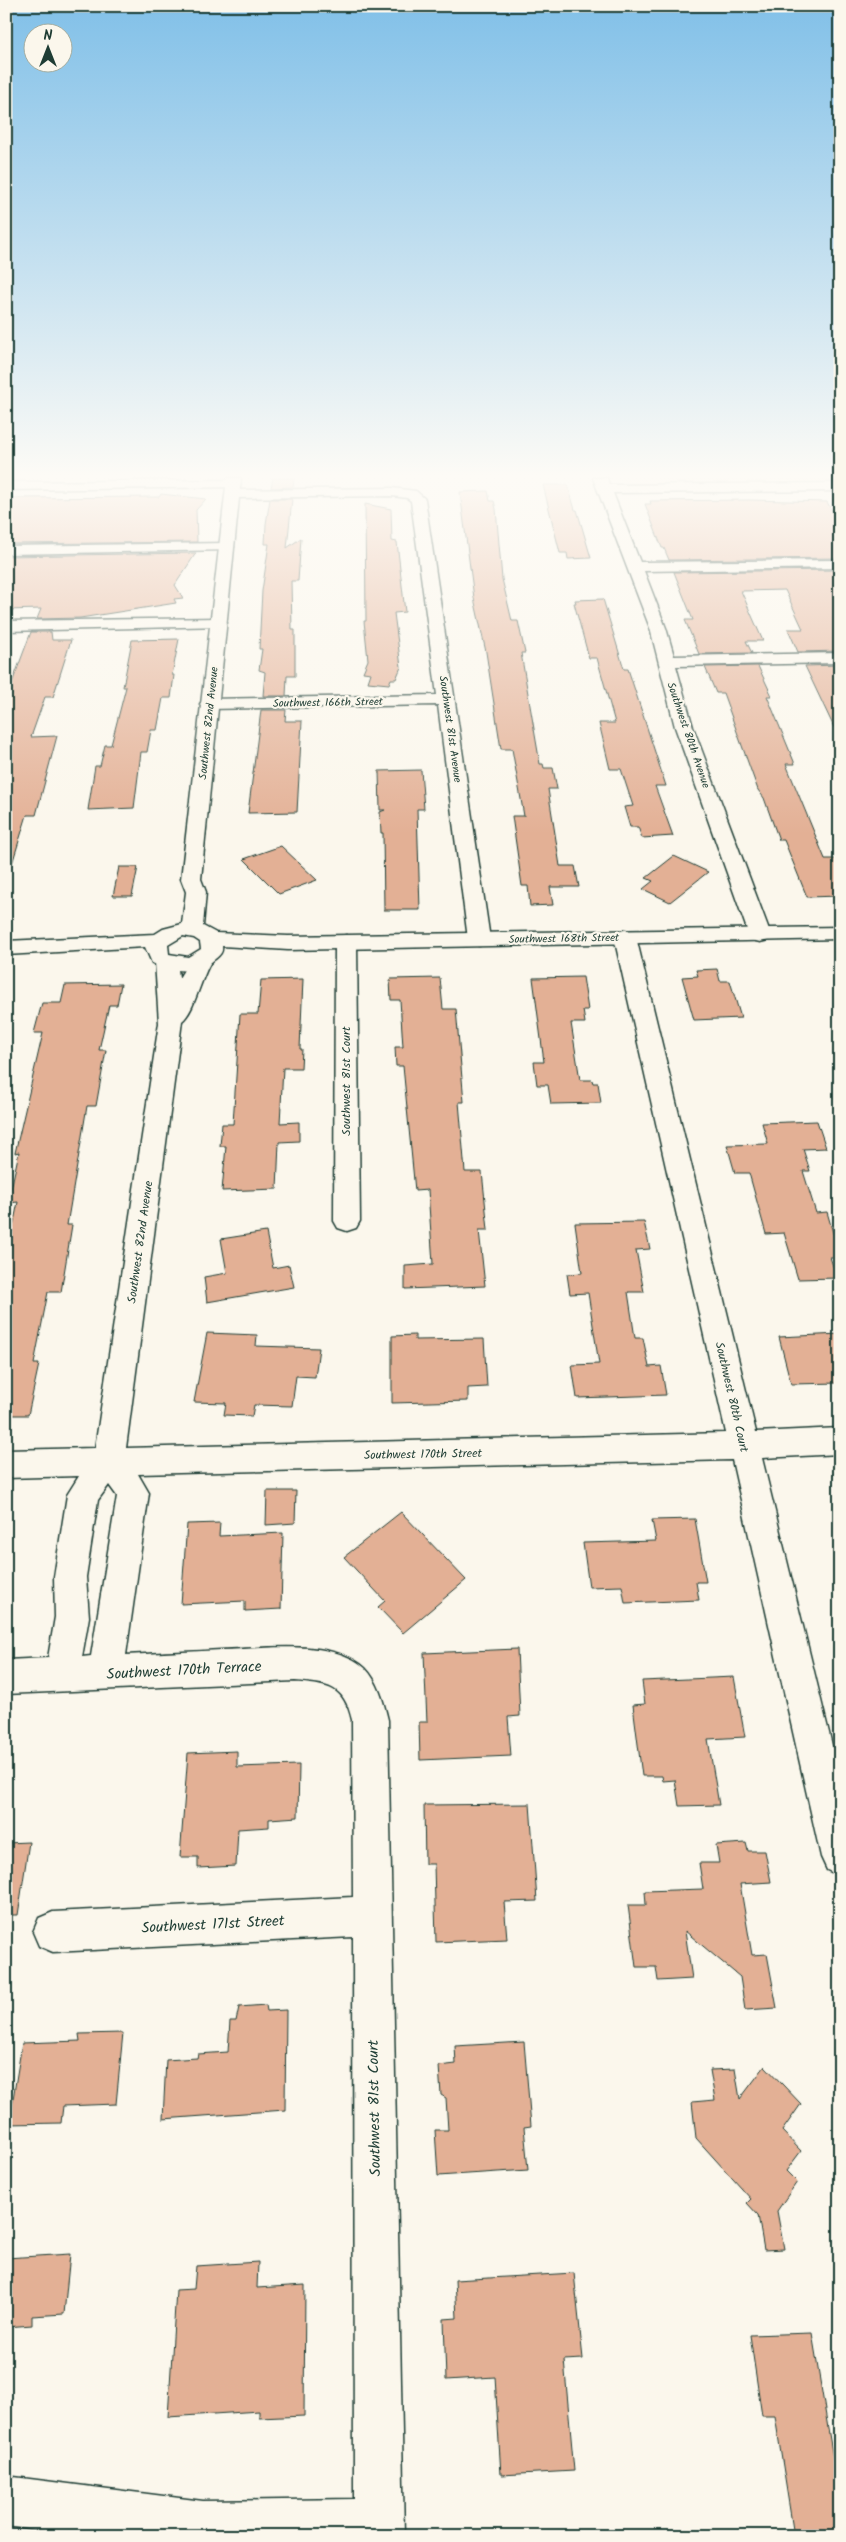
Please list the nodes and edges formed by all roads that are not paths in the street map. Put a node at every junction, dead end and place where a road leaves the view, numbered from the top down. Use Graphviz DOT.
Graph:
graph roads {
  1 [pos="222,597"];
  2 [pos="432,597"];
  3 [pos="645,597"];
  4 [pos="219,623"];
  5 [pos="6,626"];
  6 [pos="840,658"];
  7 [pos="666,661"];
  8 [pos="447,700"];
  9 [pos="209,704"];
  10 [pos="840,933"];
  11 [pos="760,934"];
  12 [pos="625,937"];
  13 [pos="479,939"];
  14 [pos="346,942"];
  15 [pos="184,946"];
  16 [pos="6,948"];
  17 [pos="172,1022"];
  18 [pos="347,1221"];
  19 [pos="840,1441"];
  20 [pos="743,1446"];
  21 [pos="109,1461"];
  22 [pos="6,1464"];
  23 [pos="106,1674"];
  24 [pos="62,1675"];
  25 [pos="6,1677"];
  26 [pos="357,1683"];
  27 [pos="840,1856"];
  28 [pos="373,1916"];
  29 [pos="52,1932"];
  30 [pos="6,2501"];
  31 [pos="379,2530"];
  1 -- 4 [label="street, Southwest 82nd Avenue"];
  2 -- 8 [label="street, Southwest 81st Avenue"];
  3 -- 7 [label="street, Southwest 80th Avenue"];
  4 -- 5 [label="street"];
  4 -- 9 [label="street, Southwest 82nd Avenue"];
  6 -- 7 [label="street"];
  7 -- 11 [label="street, Southwest 80th Avenue"];
  8 -- 9 [label="street, Southwest 166th Street"];
  8 -- 13 [label="street, Southwest 81st Avenue"];
  9 -- 15 [label="street, Southwest 82nd Avenue"];
  10 -- 11 [label="street, Southwest 168th Street"];
  11 -- 12 [label="street, Southwest 168th Street"];
  12 -- 13 [label="street, Southwest 168th Street"];
  12 -- 20 [label="street, Southwest 80th Court"];
  13 -- 14 [label="street, Southwest 168th Street"];
  14 -- 15 [label="street, Southwest 168th Street"];
  14 -- 18 [label="street, Southwest 81st Court"];
  15 -- 16 [label="street, Southwest 168th Street"];
  15 -- 17 [label="street, Southwest 82nd Avenue"];
  15 -- 17 [label="street, Southwest 82nd Avenue"];
  17 -- 21 [label="street, Southwest 82nd Avenue"];
  19 -- 20 [label="street, Southwest 170th Street"];
  20 -- 21 [label="street, Southwest 170th Street"];
  20 -- 27 [label="street, Southwest 80th Court"];
  21 -- 22 [label="street, Southwest 170th Street"];
  21 -- 23 [label="street"];
  21 -- 24 [label="street, Southwest 82nd Avenue"];
  23 -- 24 [label="street, Southwest 170th Terrace"];
  23 -- 26 [label="street, Southwest 170th Terrace"];
  24 -- 25 [label="street, Southwest 170th Terrace"];
  26 -- 28 [label="street, Southwest 81st Court"];
  28 -- 29 [label="street, Southwest 171st Street"];
  28 -- 31 [label="street, Southwest 81st Court"];
  30 -- 31 [label="street"];
}
